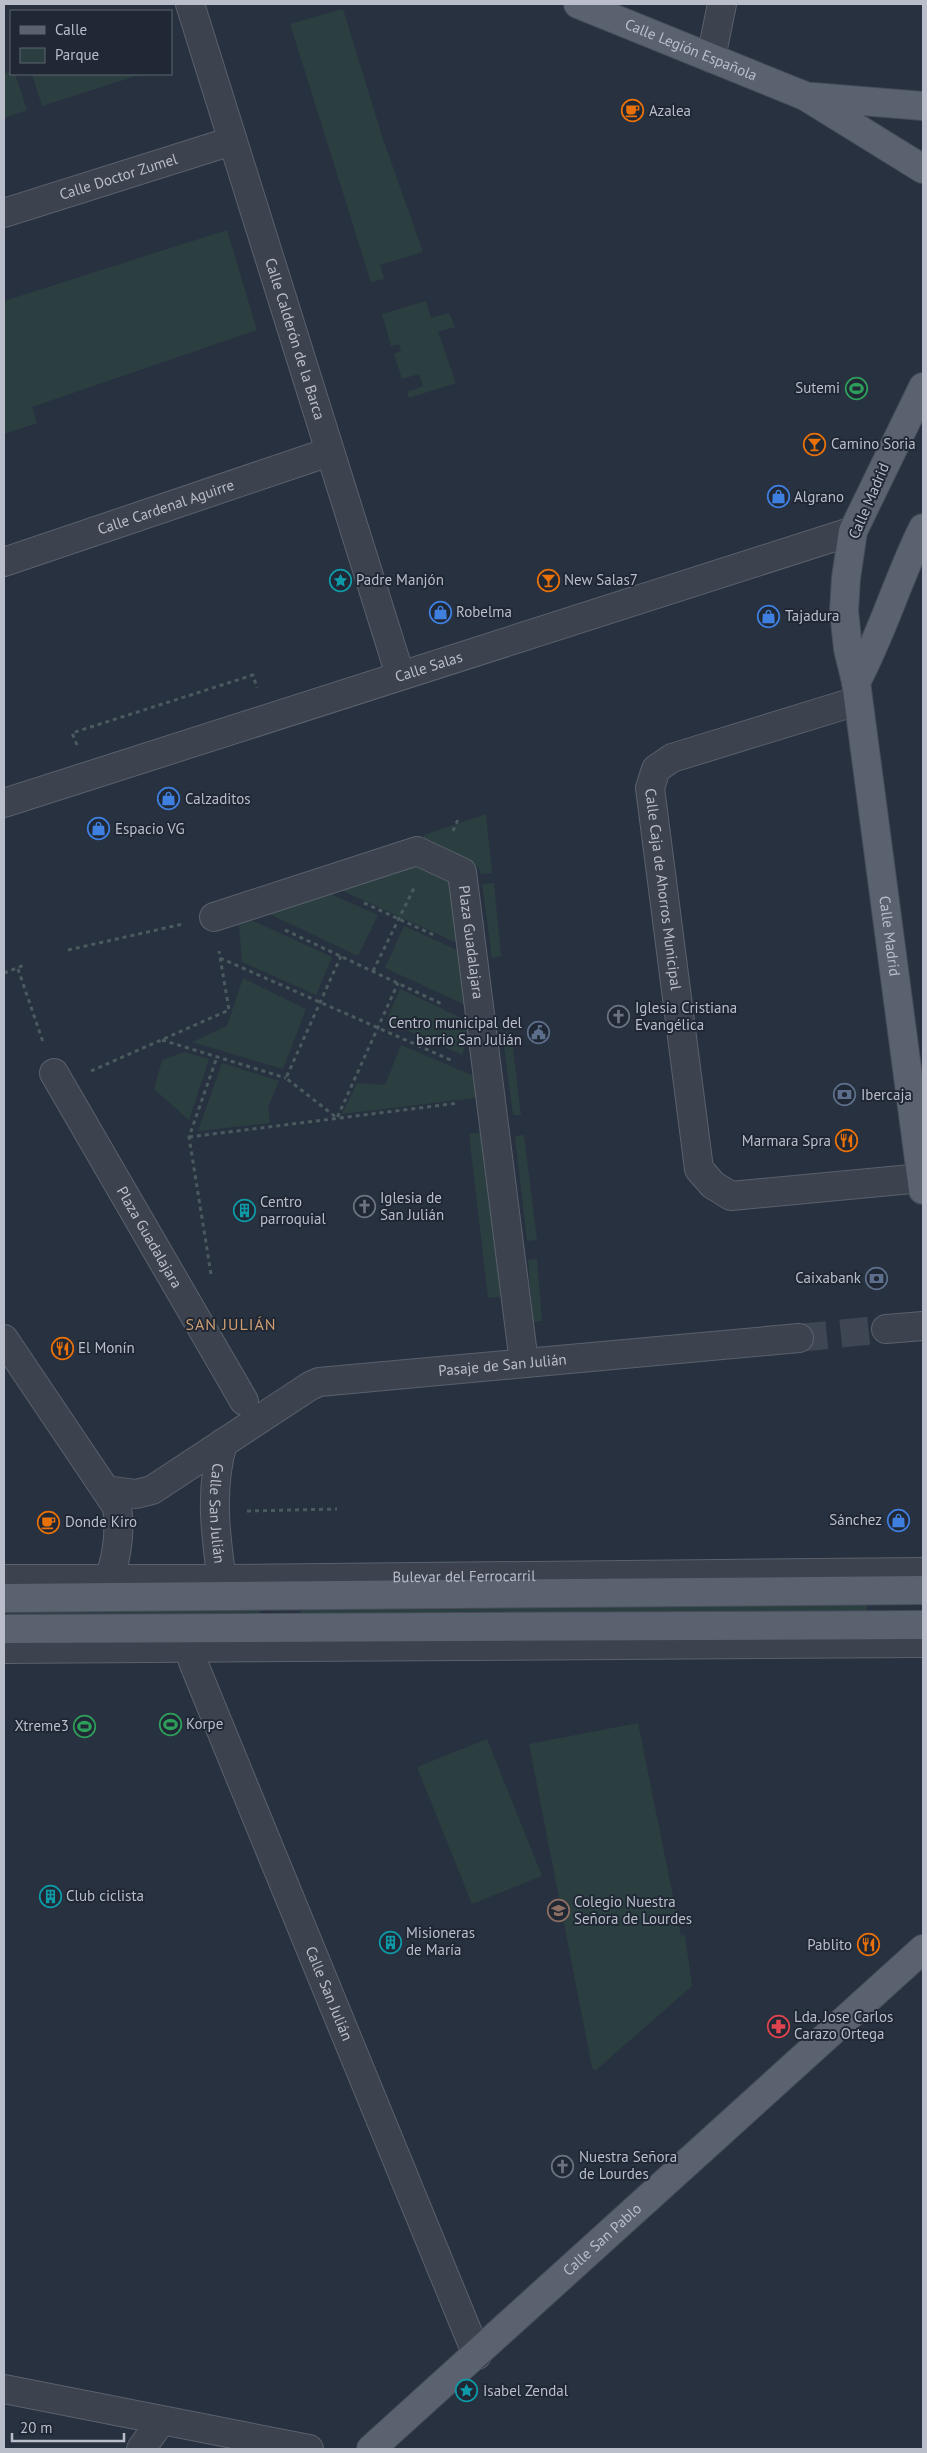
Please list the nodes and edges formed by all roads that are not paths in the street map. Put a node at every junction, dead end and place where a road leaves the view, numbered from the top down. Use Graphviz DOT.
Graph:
graph roads {
  1 [pos="190,4"];
  2 [pos="578,4"];
  3 [pos="722,4"];
  4 [pos="711,58"];
  5 [pos="805,96"];
  6 [pos="923,106"];
  7 [pos="232,141"];
  8 [pos="923,169"];
  9 [pos="4,213"];
  10 [pos="923,387"];
  11 [pos="330,452"];
  12 [pos="923,528"];
  13 [pos="853,532"];
  14 [pos="4,562"];
  15 [pos="400,675"];
  16 [pos="857,692"];
  17 [pos="4,802"];
  18 [pos="227,913"];
  19 [pos="57,1079"];
  20 [pos="922,1184"];
  21 [pos="923,1326"];
  22 [pos="886,1329"];
  23 [pos="799,1338"];
  24 [pos="4,1339"];
  25 [pos="524,1363"];
  26 [pos="244,1401"];
  27 [pos="223,1443"];
  28 [pos="106,1490"];
  29 [pos="923,1572"];
  30 [pos="4,1579"];
  31 [pos="107,1588"];
  32 [pos="223,1588"];
  33 [pos="923,1590"];
  34 [pos="4,1598"];
  35 [pos="923,1625"];
  36 [pos="4,1629"];
  37 [pos="187,1639"];
  38 [pos="923,1642"];
  39 [pos="4,1649"];
  40 [pos="923,1949"];
  41 [pos="477,2355"];
  42 [pos="4,2389"];
  43 [pos="162,2421"];
  44 [pos="141,2449"];
  45 [pos="309,2449"];
  46 [pos="371,2449"];
  1 -- 7 [label="street, Calle Calderón de la Barca"];
  2 -- 4 [label="main road, Calle Legión Española"];
  3 -- 4 [label="street"];
  4 -- 5 [label="main road, Calle Legión Española"];
  5 -- 6 [label="main road, Calle Legión Española"];
  5 -- 8 [label="main road, Calle Legión Española"];
  7 -- 9 [label="street, Calle Doctor Zumel"];
  7 -- 11 [label="street, Calle Calderón de la Barca"];
  10 -- 13 [label="main road, Calle Madrid"];
  11 -- 14 [label="street, Calle Cardenal Aguirre"];
  11 -- 15 [label="street, Calle Calderón de la Barca"];
  12 -- 16 [label="main road"];
  13 -- 15 [label="street, Calle Salas"];
  13 -- 16 [label="main road, Calle Madrid"];
  15 -- 17 [label="street, Calle Salas"];
  16 -- 20 [label="main road, Calle Madrid"];
  16 -- 20 [label="street, Calle Caja de Ahorros Municipal"];
  18 -- 25 [label="street, Plaza Guadalajara"];
  19 -- 26 [label="street, Plaza Guadalajara"];
  21 -- 22 [label="street"];
  23 -- 25 [label="street, Pasaje de San Julián"];
  24 -- 28 [label="street"];
  25 -- 27 [label="street, Pasaje de San Julián"];
  27 -- 28 [label="street, Calle San Julián"];
  27 -- 32 [label="street, Calle San Julián"];
  28 -- 31 [label="street"];
  29 -- 32 [label="street, Bulevar del Ferrocarril"];
  30 -- 31 [label="street, Bulevar del Ferrocarril"];
  31 -- 32 [label="main road, Bulevar del Ferrocarril"];
  31 -- 34 [label="main road, Bulevar del Ferrocarril"];
  32 -- 33 [label="main road, Bulevar del Ferrocarril"];
  35 -- 37 [label="main road"];
  36 -- 37 [label="main road"];
  37 -- 38 [label="street"];
  37 -- 39 [label="street"];
  37 -- 41 [label="street, Calle San Julián"];
  40 -- 41 [label="main road, Calle San Pablo"];
  41 -- 46 [label="main road, Calle San Pablo"];
  42 -- 43 [label="street"];
  43 -- 44 [label="street"];
  43 -- 45 [label="street"];
}
